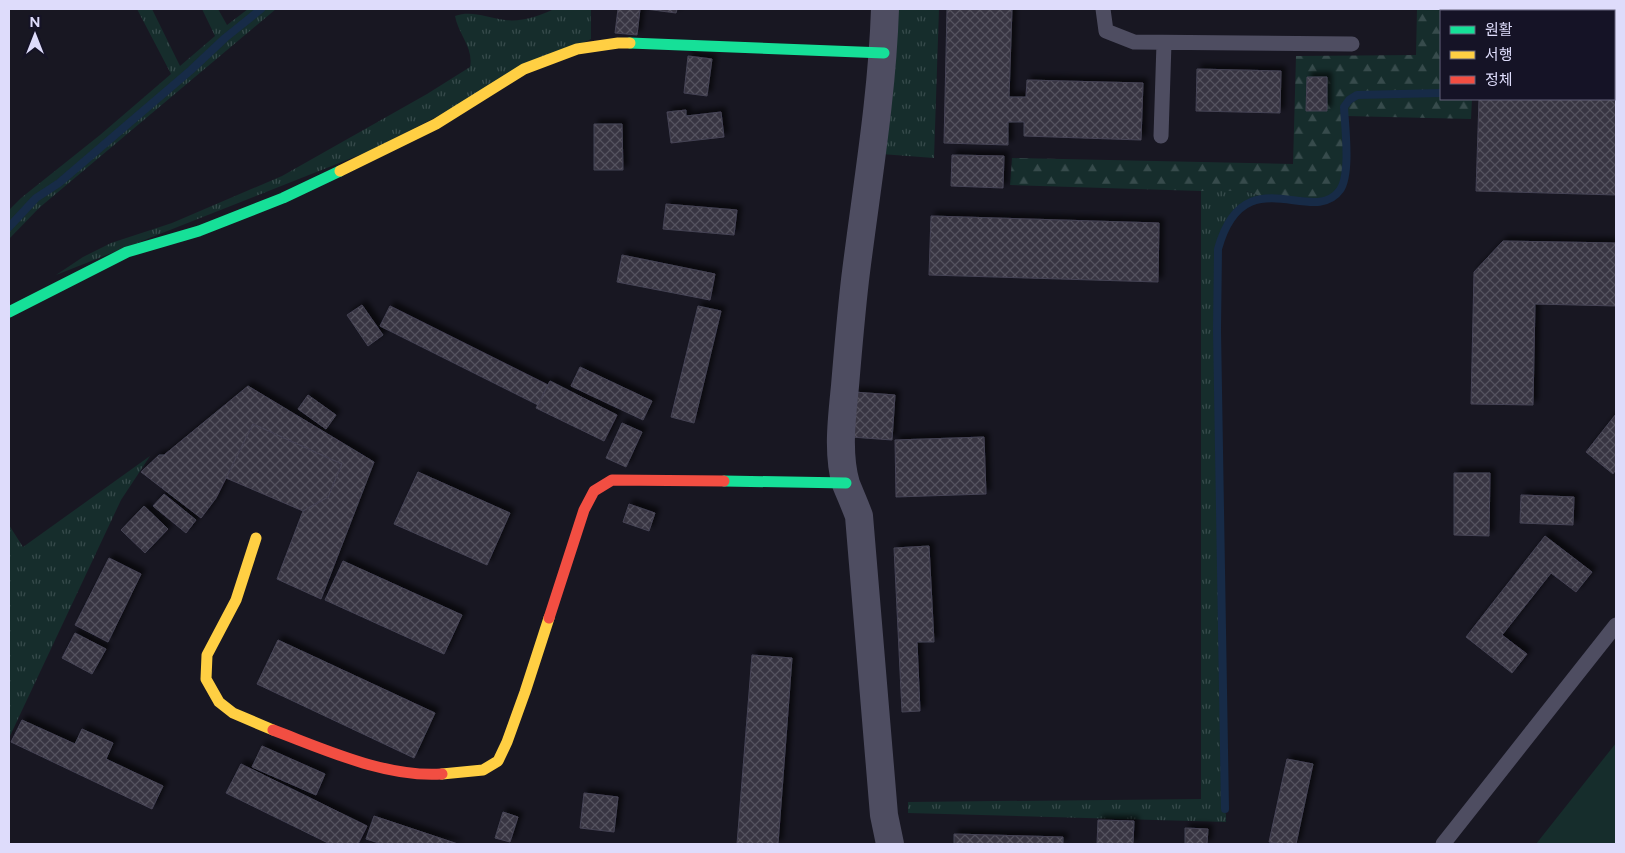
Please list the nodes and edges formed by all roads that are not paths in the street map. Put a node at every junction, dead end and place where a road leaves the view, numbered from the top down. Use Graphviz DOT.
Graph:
graph roads {
  1 [pos="885,9"];
  2 [pos="1102,9"];
  3 [pos="1164,43"];
  4 [pos="1352,44"];
  5 [pos="884,53"];
  6 [pos="1161,136"];
  7 [pos="9,312"];
  8 [pos="846,482"];
  9 [pos="256,538"];
  10 [pos="1616,625"];
  11 [pos="890,844"];
  12 [pos="1443,844"];
  1 -- 5 [label="street"];
  2 -- 3 [label="lane"];
  3 -- 4 [label="lane"];
  3 -- 6 [label="lane"];
  5 -- 7 [label="street"];
  5 -- 8 [label="street"];
  8 -- 9 [label="street"];
  8 -- 11 [label="street"];
  10 -- 12 [label="lane"];
}
